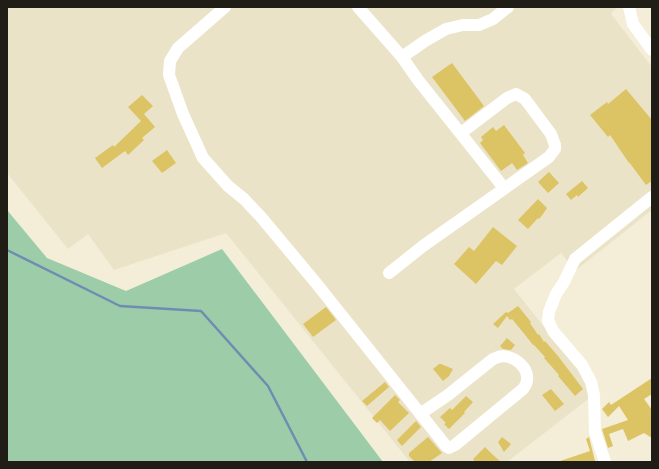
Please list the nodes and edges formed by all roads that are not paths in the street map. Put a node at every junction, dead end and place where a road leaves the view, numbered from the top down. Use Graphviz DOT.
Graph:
graph roads {
  1 [pos="225,7"];
  2 [pos="358,7"];
  3 [pos="508,7"];
  4 [pos="629,7"];
  5 [pos="652,50"];
  6 [pos="402,57"];
  7 [pos="461,133"];
  8 [pos="504,188"];
  9 [pos="652,197"];
  10 [pos="390,274"];
  11 [pos="420,414"];
  12 [pos="605,462"];
  1 -- 11 [label="street"];
  2 -- 6 [label="street"];
  3 -- 6 [label="street"];
  4 -- 5 [label="street"];
  6 -- 7 [label="street"];
  7 -- 8 [label="street"];
  7 -- 8 [label="street"];
  8 -- 10 [label="street"];
  9 -- 12 [label="street"];
  11 -- 11 [label="street"];
}
